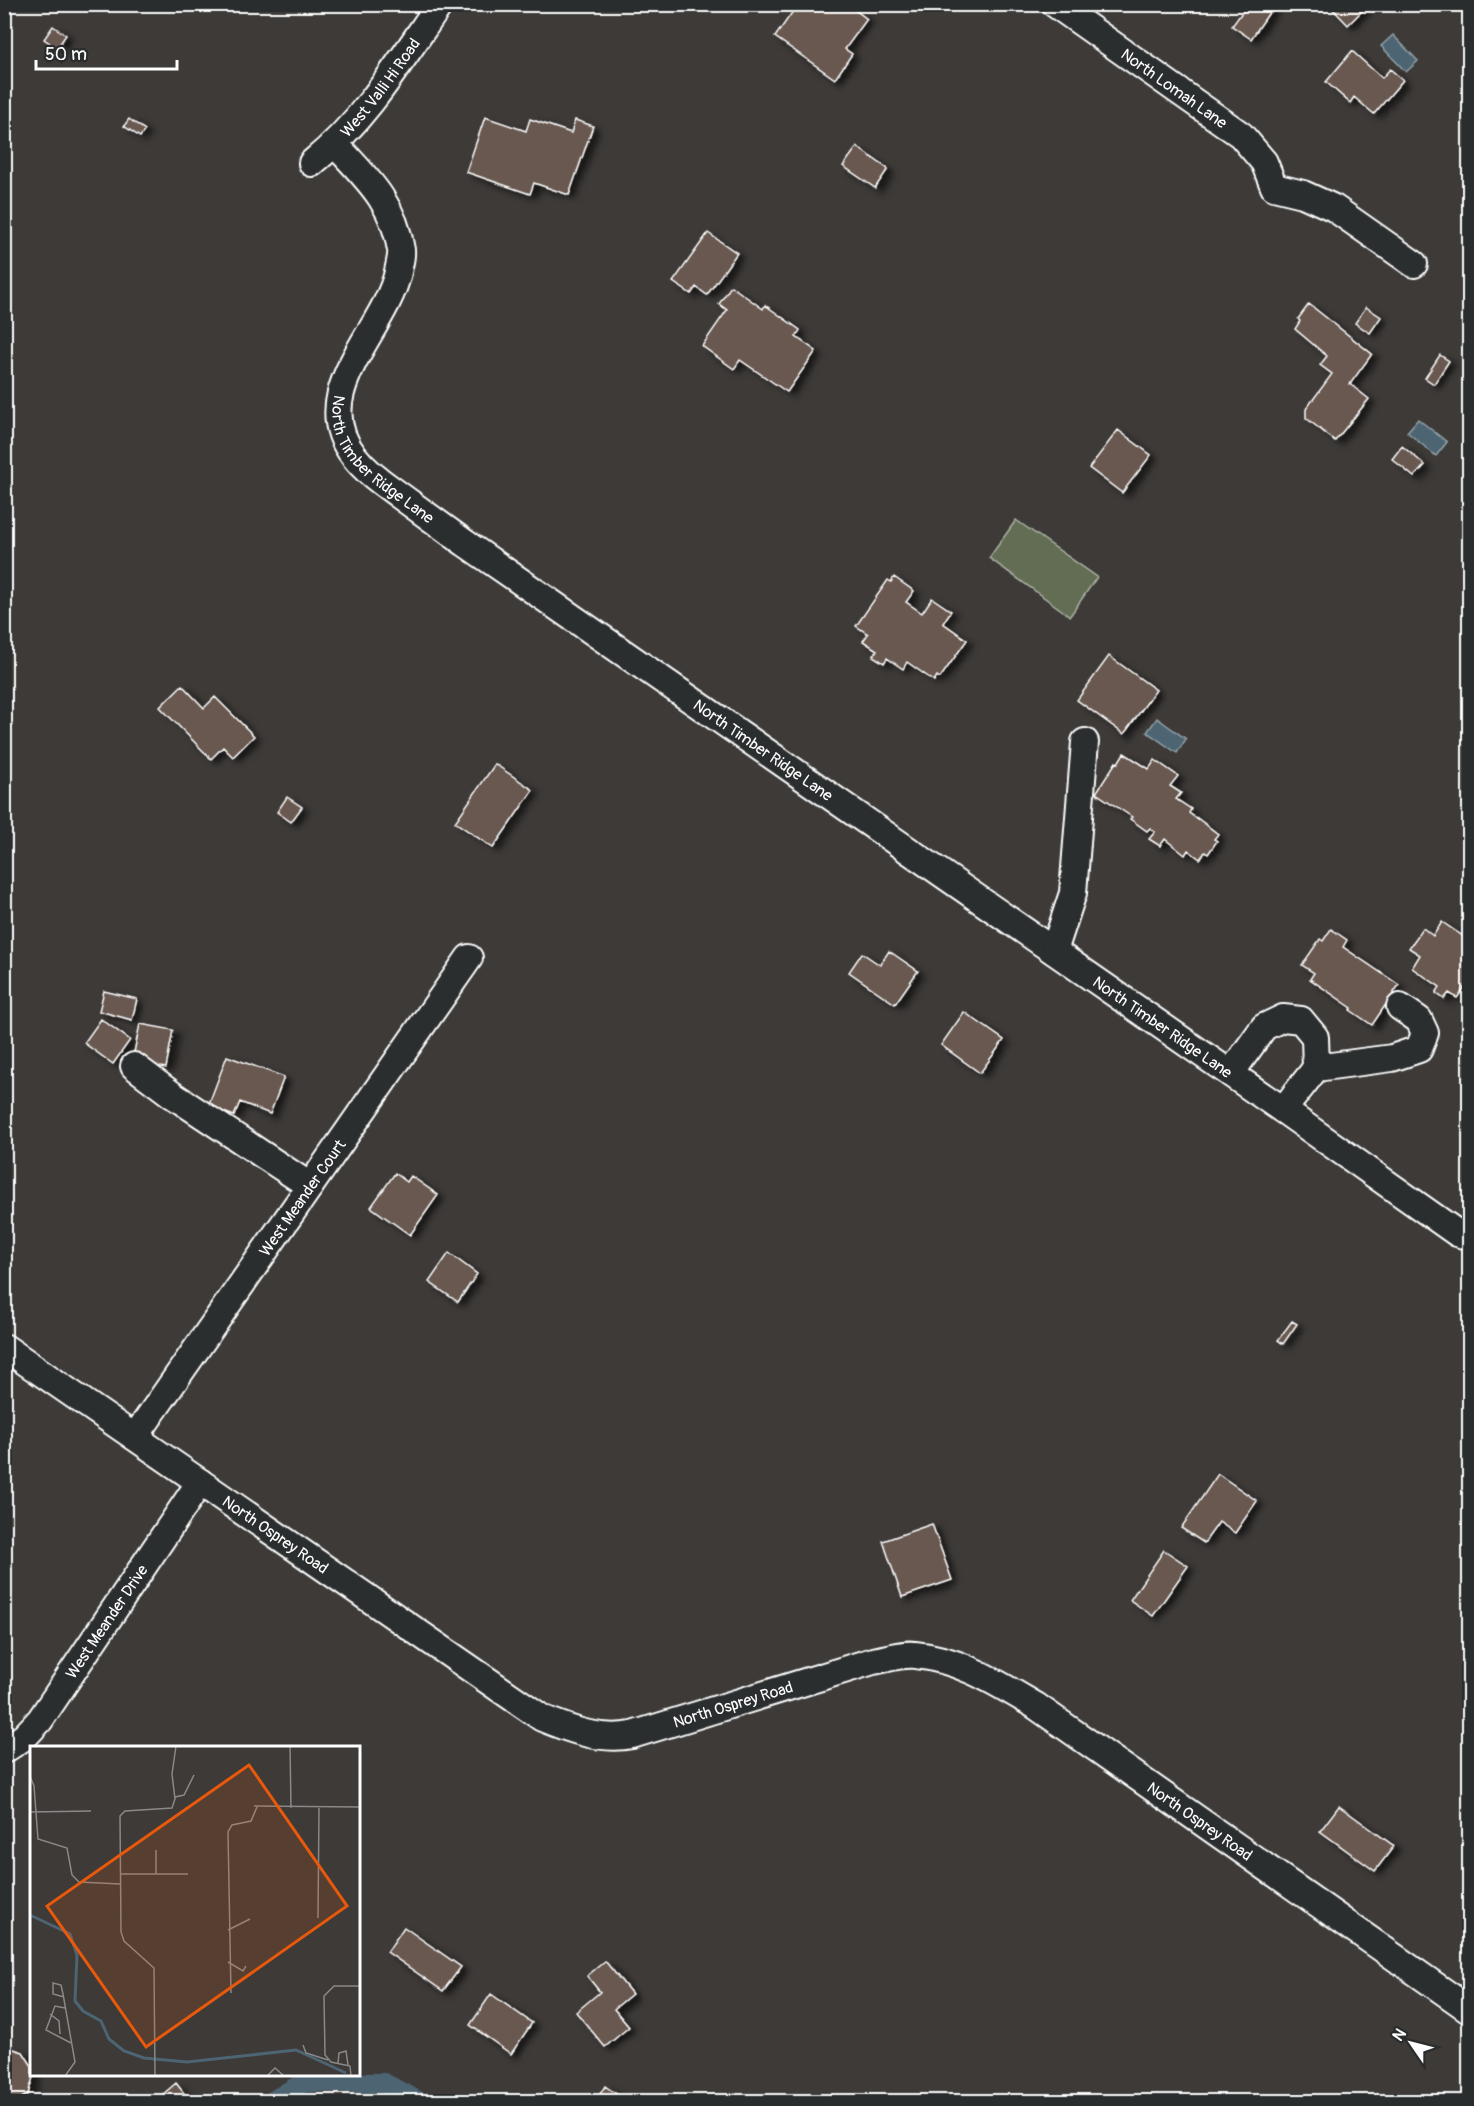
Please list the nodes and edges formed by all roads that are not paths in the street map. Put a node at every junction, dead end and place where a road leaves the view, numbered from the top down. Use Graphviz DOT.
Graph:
graph roads {
  1 [pos="440,4"];
  2 [pos="1055,4"];
  3 [pos="335,144"];
  4 [pos="312,163"];
  5 [pos="1414,264"];
  6 [pos="1085,742"];
  7 [pos="1054,951"];
  8 [pos="469,958"];
  9 [pos="1400,1007"];
  10 [pos="134,1066"];
  11 [pos="1316,1068"];
  12 [pos="1231,1073"];
  13 [pos="1283,1110"];
  14 [pos="310,1186"];
  15 [pos="1470,1237"];
  16 [pos="4,1347"];
  17 [pos="135,1437"];
  18 [pos="200,1482"];
  19 [pos="4,1750"];
  20 [pos="1470,2010"];
  1 -- 3 [label="street, West Valli Hi Road"];
  2 -- 5 [label="street, North Lomah Lane"];
  3 -- 4 [label="street, West Valli Hi Road"];
  3 -- 7 [label="street, North Timber Ridge Lane"];
  6 -- 7 [label="street"];
  7 -- 12 [label="street, North Timber Ridge Lane"];
  8 -- 14 [label="street, West Meander Court"];
  9 -- 11 [label="street"];
  10 -- 14 [label="street"];
  11 -- 12 [label="street"];
  11 -- 13 [label="street"];
  12 -- 13 [label="street, North Timber Ridge Lane"];
  13 -- 15 [label="street, North Timber Ridge Lane"];
  14 -- 17 [label="street, West Meander Court"];
  16 -- 17 [label="street, North Osprey Road"];
  17 -- 18 [label="street, North Osprey Road"];
  18 -- 19 [label="street, West Meander Drive"];
  18 -- 20 [label="street, North Osprey Road"];
}
